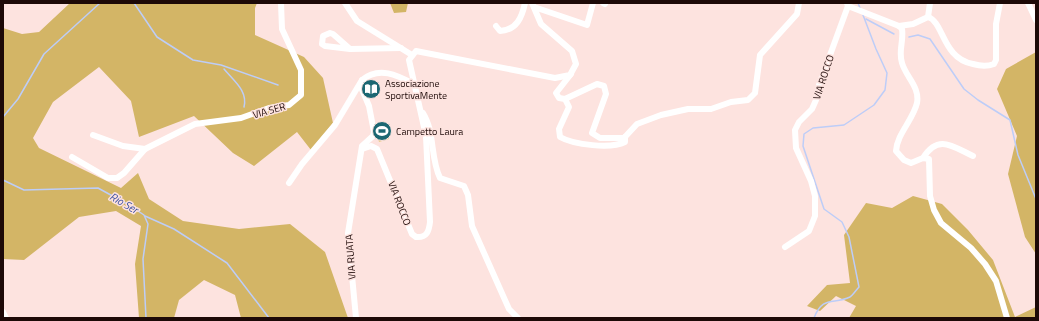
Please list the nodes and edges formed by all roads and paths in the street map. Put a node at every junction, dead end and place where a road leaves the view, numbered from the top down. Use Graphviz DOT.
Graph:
graph roads {
  1 [pos="281,3"];
  2 [pos="344,3"];
  3 [pos="525,3"];
  4 [pos="593,3"];
  5 [pos="799,3"];
  6 [pos="930,3"];
  7 [pos="1000,3"];
  8 [pos="1028,3"];
  9 [pos="533,5"];
  10 [pos="848,5"];
  11 [pos="928,16"];
  12 [pos="1036,20"];
  13 [pos="496,26"];
  14 [pos="899,26"];
  15 [pos="401,48"];
  16 [pos="350,49"];
  17 [pos="412,55"];
  18 [pos="574,70"];
  19 [pos="362,80"];
  20 [pos="414,84"];
  21 [pos="565,99"];
  22 [pos="421,110"];
  23 [pos="93,135"];
  24 [pos="625,137"];
  25 [pos="145,149"];
  26 [pos="362,149"];
  27 [pos="972,156"];
  28 [pos="72,157"];
  29 [pos="923,158"];
  30 [pos="289,184"];
  31 [pos="785,246"];
  32 [pos="3,312"];
  33 [pos="6,318"];
  34 [pos="356,318"];
  35 [pos="518,318"];
  36 [pos="1007,318"];
  1 -- 25 [label="street, VIA SER"];
  2 -- 15 [label="street"];
  3 -- 13 [label="street"];
  4 -- 9 [label="street"];
  5 -- 24 [label="street"];
  6 -- 11 [label="street"];
  7 -- 11 [label="street"];
  8 -- 12 [label="street"];
  9 -- 18 [label="street"];
  10 -- 14 [label="street"];
  10 -- 31 [label="street, VIA ROCCO"];
  11 -- 14 [label="street"];
  14 -- 29 [label="street"];
  15 -- 16 [label="street"];
  15 -- 17 [label="street"];
  17 -- 18 [label="street"];
  17 -- 20 [label="street, VIA ROCCO"];
  18 -- 21 [label="street"];
  19 -- 20 [label="street"];
  19 -- 26 [label="street"];
  19 -- 30 [label="street"];
  20 -- 22 [label="street, VIA ROCCO"];
  21 -- 24 [label="street"];
  21 -- 24 [label="street"];
  22 -- 26 [label="street, VIA ROCCO"];
  22 -- 35 [label="street, VIA ROCCO"];
  23 -- 25 [label="street"];
  25 -- 28 [label="street, VIA SER"];
  26 -- 34 [label="street, VIA RUATA"];
  27 -- 29 [label="street"];
  29 -- 36 [label="street"];
  32 -- 33 [label="street"];
}
